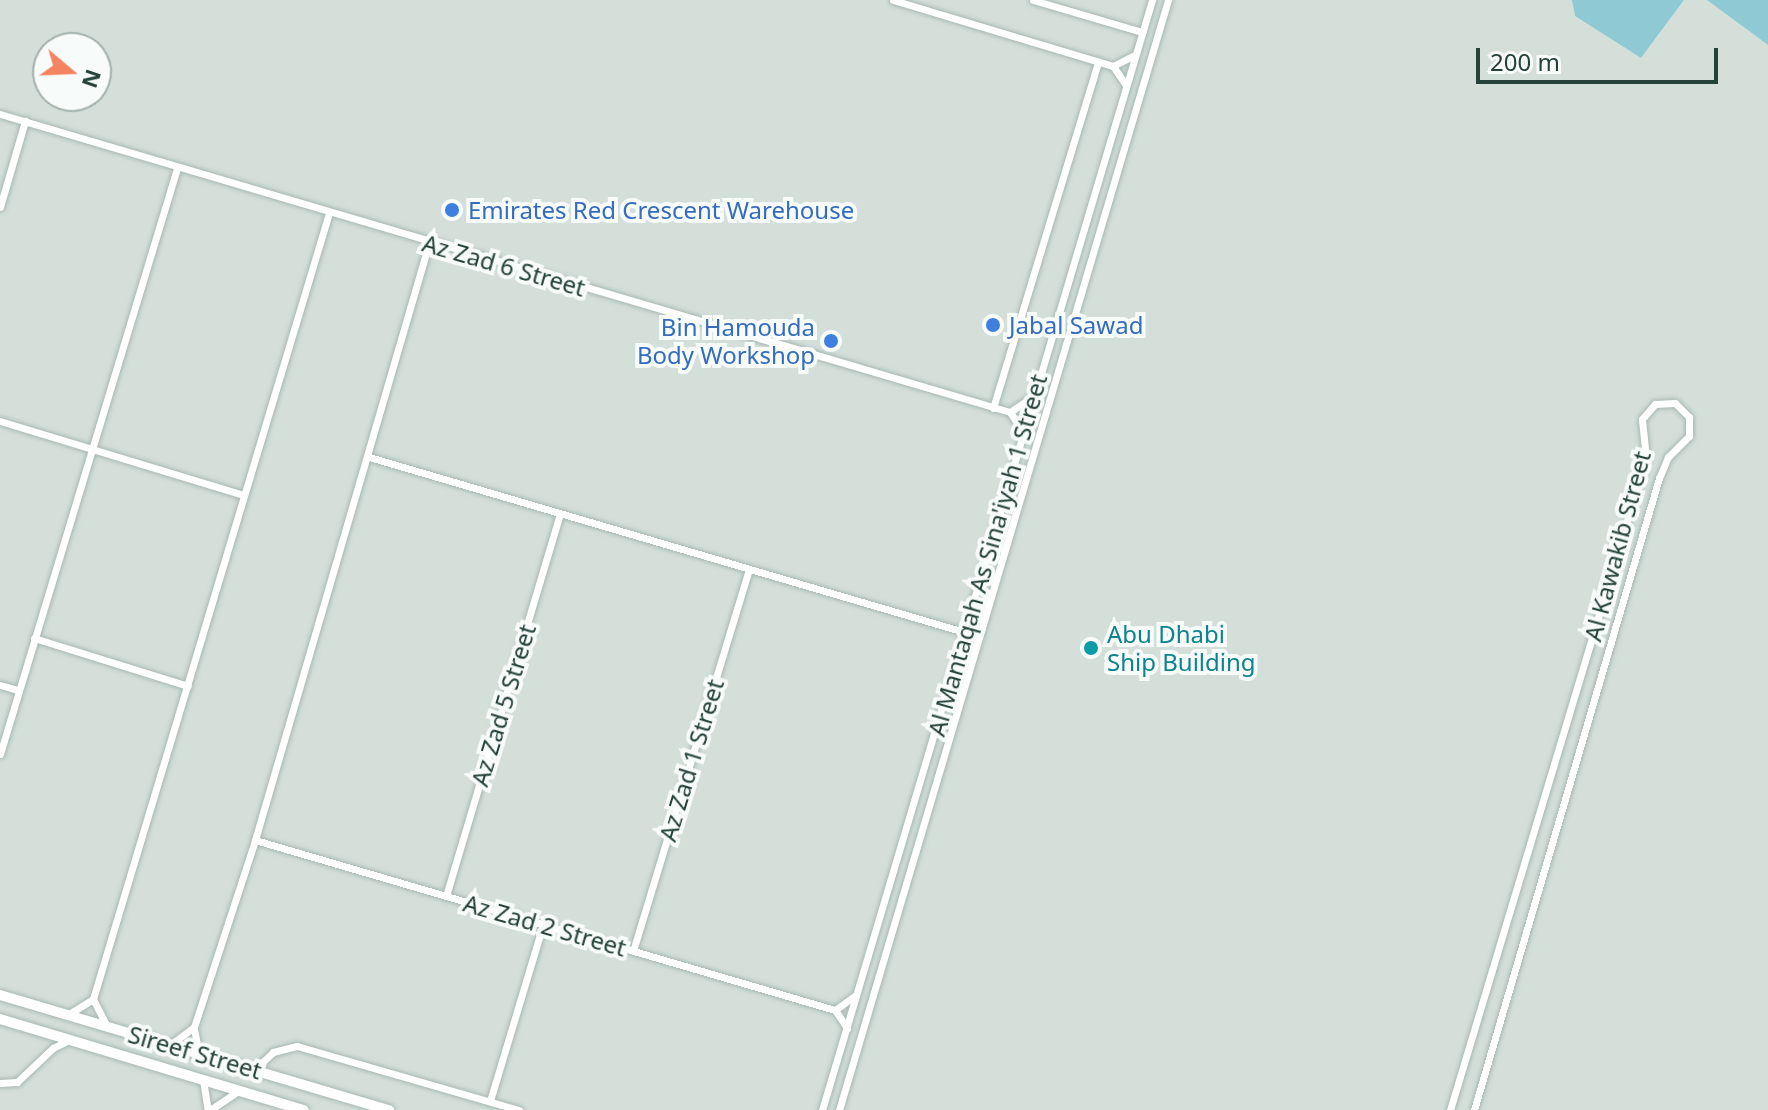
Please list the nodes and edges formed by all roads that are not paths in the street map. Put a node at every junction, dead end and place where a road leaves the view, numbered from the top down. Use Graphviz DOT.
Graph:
graph roads {
  1 [pos="893,0"];
  2 [pos="1033,0"];
  3 [pos="1152,0"];
  4 [pos="1168,0"];
  5 [pos="1142,32"];
  6 [pos="1135,55"];
  7 [pos="1098,62"];
  8 [pos="1113,66"];
  9 [pos="1127,85"];
  10 [pos="0,114"];
  11 [pos="25,121"];
  12 [pos="177,168"];
  13 [pos="0,207"];
  14 [pos="329,213"];
  15 [pos="429,243"];
  16 [pos="1034,396"];
  17 [pos="993,408"];
  18 [pos="1010,412"];
  19 [pos="0,421"];
  20 [pos="1023,433"];
  21 [pos="91,449"];
  22 [pos="369,457"];
  23 [pos="243,495"];
  24 [pos="560,514"];
  25 [pos="749,570"];
  26 [pos="964,632"];
  27 [pos="34,638"];
  28 [pos="0,685"];
  29 [pos="188,686"];
  30 [pos="18,690"];
  31 [pos="0,754"];
  32 [pos="255,840"];
  33 [pos="446,896"];
  34 [pos="543,924"];
  35 [pos="633,951"];
  36 [pos="857,993"];
  37 [pos="0,995"];
  38 [pos="93,999"];
  39 [pos="835,1010"];
  40 [pos="68,1015"];
  41 [pos="0,1019"];
  42 [pos="107,1026"];
  43 [pos="194,1027"];
  44 [pos="847,1028"];
  45 [pos="69,1040"];
  46 [pos="170,1045"];
  47 [pos="208,1056"];
  48 [pos="254,1070"];
  49 [pos="203,1080"];
  50 [pos="0,1083"];
  51 [pos="238,1091"];
  52 [pos="490,1101"];
  53 [pos="209,1110"];
  54 [pos="304,1110"];
  55 [pos="389,1110"];
  56 [pos="519,1110"];
  57 [pos="822,1110"];
  58 [pos="839,1110"];
  59 [pos="1450,1110"];
  60 [pos="1474,1110"];
  1 -- 7 [label="street"];
  2 -- 5 [label="street"];
  3 -- 5 [label="street, Al Mantaqah As Sina'iyah 1 Street"];
  4 -- 58 [label="street, Al Mantaqah As Sina'iyah 1 Street"];
  5 -- 6 [label="street, Al Mantaqah As Sina'iyah 1 Street"];
  6 -- 8 [label="street"];
  6 -- 9 [label="street, Al Mantaqah As Sina'iyah 1 Street"];
  7 -- 8 [label="street"];
  7 -- 17 [label="street"];
  8 -- 9 [label="street"];
  9 -- 16 [label="street, Al Mantaqah As Sina'iyah 1 Street"];
  10 -- 11 [label="street, Az Zad 6 Street"];
  11 -- 12 [label="street, Az Zad 6 Street"];
  11 -- 13 [label="street"];
  12 -- 14 [label="street, Az Zad 6 Street"];
  12 -- 21 [label="street"];
  14 -- 15 [label="street, Az Zad 6 Street"];
  14 -- 23 [label="street"];
  15 -- 17 [label="street, Az Zad 6 Street"];
  15 -- 22 [label="street"];
  16 -- 18 [label="street"];
  16 -- 20 [label="street, Al Mantaqah As Sina'iyah 1 Street"];
  17 -- 18 [label="street, Az Zad 6 Street"];
  18 -- 20 [label="street"];
  19 -- 21 [label="street"];
  20 -- 26 [label="street, Al Mantaqah As Sina'iyah 1 Street"];
  21 -- 23 [label="street"];
  21 -- 27 [label="street"];
  22 -- 24 [label="street"];
  22 -- 32 [label="street"];
  23 -- 29 [label="street"];
  24 -- 25 [label="street"];
  24 -- 33 [label="street, Az Zad 5 Street"];
  25 -- 26 [label="street"];
  25 -- 35 [label="street, Az Zad 1 Street"];
  26 -- 36 [label="street, Al Mantaqah As Sina'iyah 1 Street"];
  27 -- 29 [label="street"];
  27 -- 30 [label="street"];
  28 -- 30 [label="street"];
  29 -- 38 [label="street"];
  30 -- 31 [label="street"];
  32 -- 33 [label="street, Az Zad 2 Street"];
  32 -- 43 [label="street"];
  33 -- 34 [label="street, Az Zad 2 Street"];
  34 -- 35 [label="street, Az Zad 2 Street"];
  34 -- 52 [label="street"];
  35 -- 39 [label="street, Az Zad 2 Street"];
  36 -- 39 [label="street"];
  36 -- 44 [label="street, Al Mantaqah As Sina'iyah 1 Street"];
  37 -- 40 [label="main road, Sireef Street"];
  38 -- 40 [label="street"];
  38 -- 42 [label="street"];
  39 -- 44 [label="street"];
  40 -- 42 [label="main road, Sireef Street"];
  41 -- 45 [label="main road, Sireef Street"];
  42 -- 46 [label="main road, Sireef Street"];
  43 -- 46 [label="street"];
  43 -- 47 [label="street"];
  44 -- 57 [label="street, Al Mantaqah As Sina'iyah 1 Street"];
  45 -- 49 [label="main road, Sireef Street"];
  45 -- 50 [label="street"];
  46 -- 47 [label="main road, Sireef Street"];
  47 -- 48 [label="main road, Sireef Street"];
  48 -- 52 [label="street"];
  48 -- 55 [label="main road, Sireef Street"];
  49 -- 51 [label="main road, Sireef Street"];
  49 -- 53 [label="street"];
  51 -- 53 [label="street"];
  51 -- 54 [label="main road, Sireef Street"];
  52 -- 56 [label="street"];
  59 -- 60 [label="street, Al Kawakib Street"];
}
